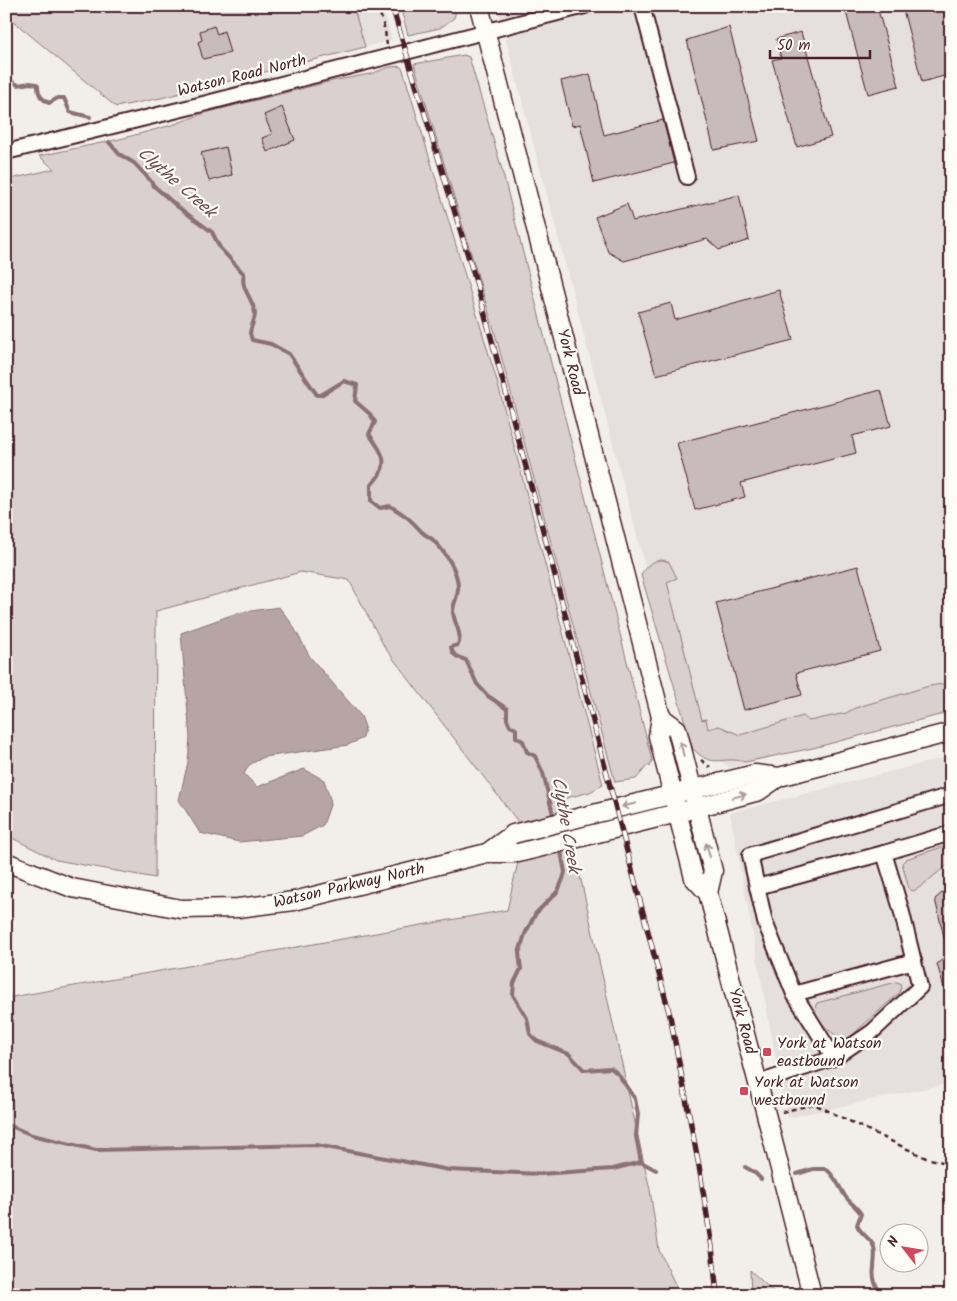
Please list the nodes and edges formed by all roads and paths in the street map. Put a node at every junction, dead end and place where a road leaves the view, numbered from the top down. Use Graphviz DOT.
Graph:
graph roads {
  1 [pos="378,6"];
  2 [pos="479,6"];
  3 [pos="584,6"];
  4 [pos="642,6"];
  5 [pos="486,32"];
  6 [pos="388,57"];
  7 [pos="6,152"];
  8 [pos="688,178"];
  9 [pos="661,717"];
  10 [pos="951,732"];
  11 [pos="699,759"];
  12 [pos="710,767"];
  13 [pos="779,778"];
  14 [pos="692,789"];
  15 [pos="672,794"];
  16 [pos="951,795"];
  17 [pos="697,808"];
  18 [pos="677,813"];
  19 [pos="951,833"];
  20 [pos="487,853"];
  21 [pos="884,853"];
  22 [pos="6,862"];
  23 [pos="757,887"];
  24 [pos="708,893"];
  25 [pos="914,961"];
  26 [pos="794,994"];
  27 [pos="834,1058"];
  28 [pos="758,1083"];
  29 [pos="767,1116"];
  30 [pos="951,1164"];
  31 [pos="812,1295"];
  1 -- 6 [label="path"];
  2 -- 5 [label="main road, York Road"];
  3 -- 5 [label="street, Watson Road North"];
  4 -- 8 [label="street"];
  5 -- 6 [label="street, Watson Road North"];
  5 -- 9 [label="main road, York Road"];
  6 -- 7 [label="street, Watson Road North"];
  14 -- 9 [label="main road, York Road, one-way"];
  9 -- 15 [label="main road, York Road"];
  10 -- 13 [label="main road"];
  11 -- 12 [label="path"];
  13 -- 14 [label="main road, Watson Parkway North"];
  17 -- 13 [label="main road, Watson Parkway North, one-way"];
  14 -- 15 [label="main road, Watson Parkway North"];
  14 -- 17 [label="main road, York Road"];
  15 -- 18 [label="main road, York Road"];
  15 -- 20 [label="main road, Watson Parkway North, one-way"];
  16 -- 23 [label="street"];
  17 -- 18 [label="main road, Watson Parkway North"];
  24 -- 17 [label="main road, York Road, one-way"];
  18 -- 20 [label="main road, Watson Parkway North"];
  18 -- 24 [label="main road, York Road"];
  19 -- 21 [label="street"];
  20 -- 22 [label="main road, Watson Parkway North"];
  21 -- 23 [label="street"];
  21 -- 25 [label="street"];
  23 -- 26 [label="street"];
  24 -- 28 [label="main road, York Road"];
  25 -- 26 [label="street"];
  25 -- 27 [label="street"];
  26 -- 27 [label="street"];
  27 -- 28 [label="street"];
  28 -- 29 [label="main road, York Road"];
  29 -- 30 [label="path"];
  29 -- 31 [label="main road, York Road"];
}
